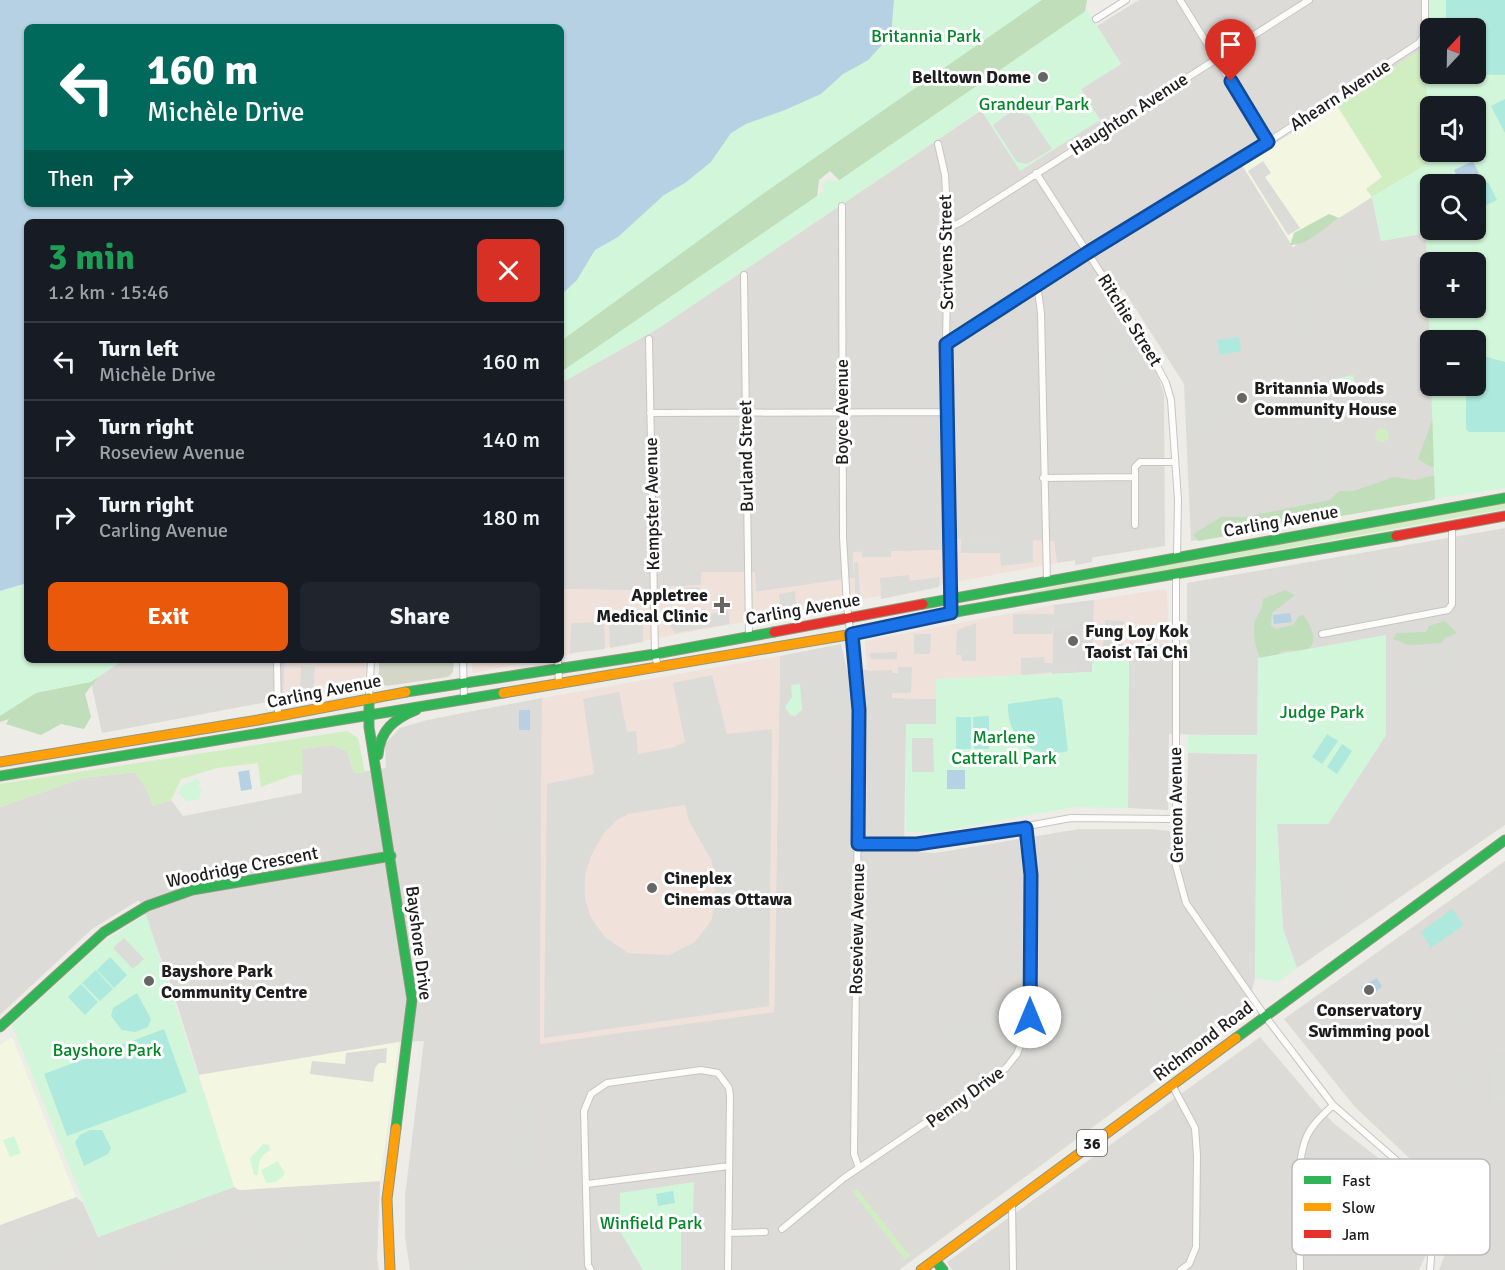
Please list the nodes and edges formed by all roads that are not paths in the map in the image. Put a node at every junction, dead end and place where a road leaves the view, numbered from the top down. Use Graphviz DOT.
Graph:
graph roads {
  1 [pos="1126,0"];
  2 [pos="1180,0"];
  3 [pos="1309,0"];
  4 [pos="1425,0"];
  5 [pos="1096,19"];
  6 [pos="1216,58"];
  7 [pos="1268,142"];
  8 [pos="938,144"];
  9 [pos="1036,173"];
  10 [pos="842,206"];
  11 [pos="948,228"];
  12 [pos="1087,253"];
  13 [pos="744,275"];
  14 [pos="1037,285"];
  15 [pos="649,339"];
  16 [pos="946,344"];
  17 [pos="949,412"];
  18 [pos="650,413"];
  19 [pos="745,413"];
  20 [pos="842,414"];
  21 [pos="1175,462"];
  22 [pos="1133,477"];
  23 [pos="1044,478"];
  24 [pos="1505,498"];
  25 [pos="1505,516"];
  26 [pos="1135,525"];
  27 [pos="1452,525"];
  28 [pos="1178,555"];
  29 [pos="1176,575"];
  30 [pos="1047,582"];
  31 [pos="949,599"];
  32 [pos="951,613"];
  33 [pos="849,618"];
  34 [pos="852,634"];
  35 [pos="1322,634"];
  36 [pos="749,636"];
  37 [pos="655,654"];
  38 [pos="277,663"];
  39 [pos="371,663"];
  40 [pos="463,663"];
  41 [pos="558,664"];
  42 [pos="658,668"];
  43 [pos="463,684"];
  44 [pos="559,685"];
  45 [pos="369,698"];
  46 [pos="464,698"];
  47 [pos="434,704"];
  48 [pos="369,715"];
  49 [pos="278,716"];
  50 [pos="230,724"];
  51 [pos="231,739"];
  52 [pos="0,762"];
  53 [pos="0,776"];
  54 [pos="378,782"];
  55 [pos="1175,819"];
  56 [pos="1026,828"];
  57 [pos="1505,840"];
  58 [pos="858,844"];
  59 [pos="391,856"];
  60 [pos="1264,1016"];
  61 [pos="0,1027"];
  62 [pos="1172,1085"];
  63 [pos="1333,1105"];
  64 [pos="1300,1159"];
  65 [pos="1395,1159"];
  66 [pos="729,1166"];
  67 [pos="859,1168"];
  68 [pos="587,1184"];
  69 [pos="1012,1202"];
  70 [pos="783,1228"];
  71 [pos="765,1232"];
  72 [pos="730,1233"];
  73 [pos="1431,1255"];
  74 [pos="935,1260"];
  75 [pos="391,1268"];
  76 [pos="591,1270"];
  77 [pos="728,1270"];
  78 [pos="921,1270"];
  79 [pos="943,1270"];
  80 [pos="1013,1270"];
  81 [pos="1180,1270"];
  82 [pos="1430,1270"];
  1 -- 5 [label="street"];
  2 -- 6 [label="street"];
  3 -- 6 [label="street, Haughton Avenue"];
  4 -- 7 [label="street, Ahearn Avenue"];
  6 -- 7 [label="street"];
  6 -- 9 [label="street, Haughton Avenue"];
  7 -- 12 [label="street, Ahearn Avenue"];
  8 -- 11 [label="street, Scrivens Street"];
  9 -- 11 [label="street, Haughton Avenue"];
  9 -- 12 [label="street, Ritchie Street"];
  10 -- 20 [label="street, Boyce Avenue"];
  11 -- 16 [label="street, Scrivens Street"];
  12 -- 14 [label="street, Ahearn Avenue"];
  12 -- 21 [label="street, Ritchie Street"];
  13 -- 19 [label="street, Burland Street"];
  14 -- 16 [label="street, Ahearn Avenue"];
  14 -- 23 [label="street"];
  15 -- 18 [label="street, Kempster Avenue"];
  16 -- 17 [label="street, Scrivens Street"];
  17 -- 20 [label="street"];
  17 -- 31 [label="street, Scrivens Street"];
  18 -- 19 [label="street"];
  18 -- 37 [label="street, Kempster Avenue"];
  19 -- 20 [label="street"];
  19 -- 36 [label="street, Burland Street"];
  20 -- 33 [label="street, Boyce Avenue"];
  21 -- 22 [label="street"];
  21 -- 28 [label="street, Ritchie Street"];
  22 -- 23 [label="street"];
  22 -- 26 [label="street"];
  23 -- 30 [label="street"];
  24 -- 28 [label="main road, Carling Avenue"];
  25 -- 27 [label="main road, Carling Avenue"];
  27 -- 29 [label="main road, Carling Avenue"];
  27 -- 35 [label="street"];
  28 -- 30 [label="main road, Carling Avenue"];
  29 -- 32 [label="main road, Carling Avenue"];
  29 -- 55 [label="street, Grenon Avenue"];
  30 -- 31 [label="main road, Carling Avenue"];
  31 -- 32 [label="street, Scrivens Street"];
  31 -- 33 [label="main road, Carling Avenue"];
  32 -- 34 [label="main road, Carling Avenue"];
  33 -- 34 [label="street, Roseview Avenue"];
  33 -- 36 [label="main road, Carling Avenue"];
  34 -- 42 [label="main road, Carling Avenue"];
  34 -- 58 [label="street, Roseview Avenue"];
  36 -- 37 [label="main road, Carling Avenue"];
  37 -- 41 [label="main road, Carling Avenue"];
  37 -- 42 [label="street, Kempster Avenue"];
  38 -- 49 [label="street"];
  39 -- 45 [label="street"];
  40 -- 43 [label="street"];
  41 -- 43 [label="main road, Carling Avenue"];
  41 -- 44 [label="street"];
  42 -- 44 [label="main road, Carling Avenue"];
  43 -- 45 [label="main road, Carling Avenue"];
  43 -- 46 [label="street"];
  44 -- 46 [label="main road, Carling Avenue"];
  45 -- 48 [label="main road, Bayshore Drive"];
  45 -- 49 [label="main road, Carling Avenue"];
  46 -- 47 [label="main road, Carling Avenue"];
  47 -- 48 [label="main road, Carling Avenue"];
  47 -- 54 [label="main road"];
  48 -- 51 [label="main road, Carling Avenue"];
  48 -- 54 [label="main road, Bayshore Drive"];
  49 -- 50 [label="main road, Carling Avenue"];
  50 -- 51 [label="main road"];
  50 -- 52 [label="main road, Carling Avenue"];
  51 -- 53 [label="main road, Carling Avenue"];
  54 -- 59 [label="main road, Bayshore Drive"];
  55 -- 56 [label="street"];
  55 -- 60 [label="street, Grenon Avenue"];
  56 -- 58 [label="street"];
  56 -- 67 [label="street, Penny Drive"];
  57 -- 60 [label="main road, Richmond Road / 36"];
  58 -- 67 [label="street, Roseview Avenue"];
  59 -- 61 [label="main road, Woodridge Crescent"];
  59 -- 75 [label="main road, Bayshore Drive"];
  60 -- 62 [label="main road, Richmond Road / 36"];
  60 -- 63 [label="street, Grenon Avenue"];
  62 -- 69 [label="main road, Richmond Road / 36"];
  62 -- 81 [label="street"];
  63 -- 64 [label="street"];
  63 -- 65 [label="street, Grenon Avenue"];
  66 -- 68 [label="street"];
  66 -- 68 [label="street"];
  66 -- 72 [label="street"];
  67 -- 70 [label="street, Penny Drive"];
  68 -- 76 [label="street"];
  69 -- 74 [label="main road, Richmond Road / 36"];
  69 -- 80 [label="street"];
  71 -- 72 [label="street"];
  72 -- 77 [label="street"];
  73 -- 82 [label="street, Grenon Avenue"];
  74 -- 78 [label="main road, Richmond Road / 36"];
  74 -- 79 [label="main road"];
}
